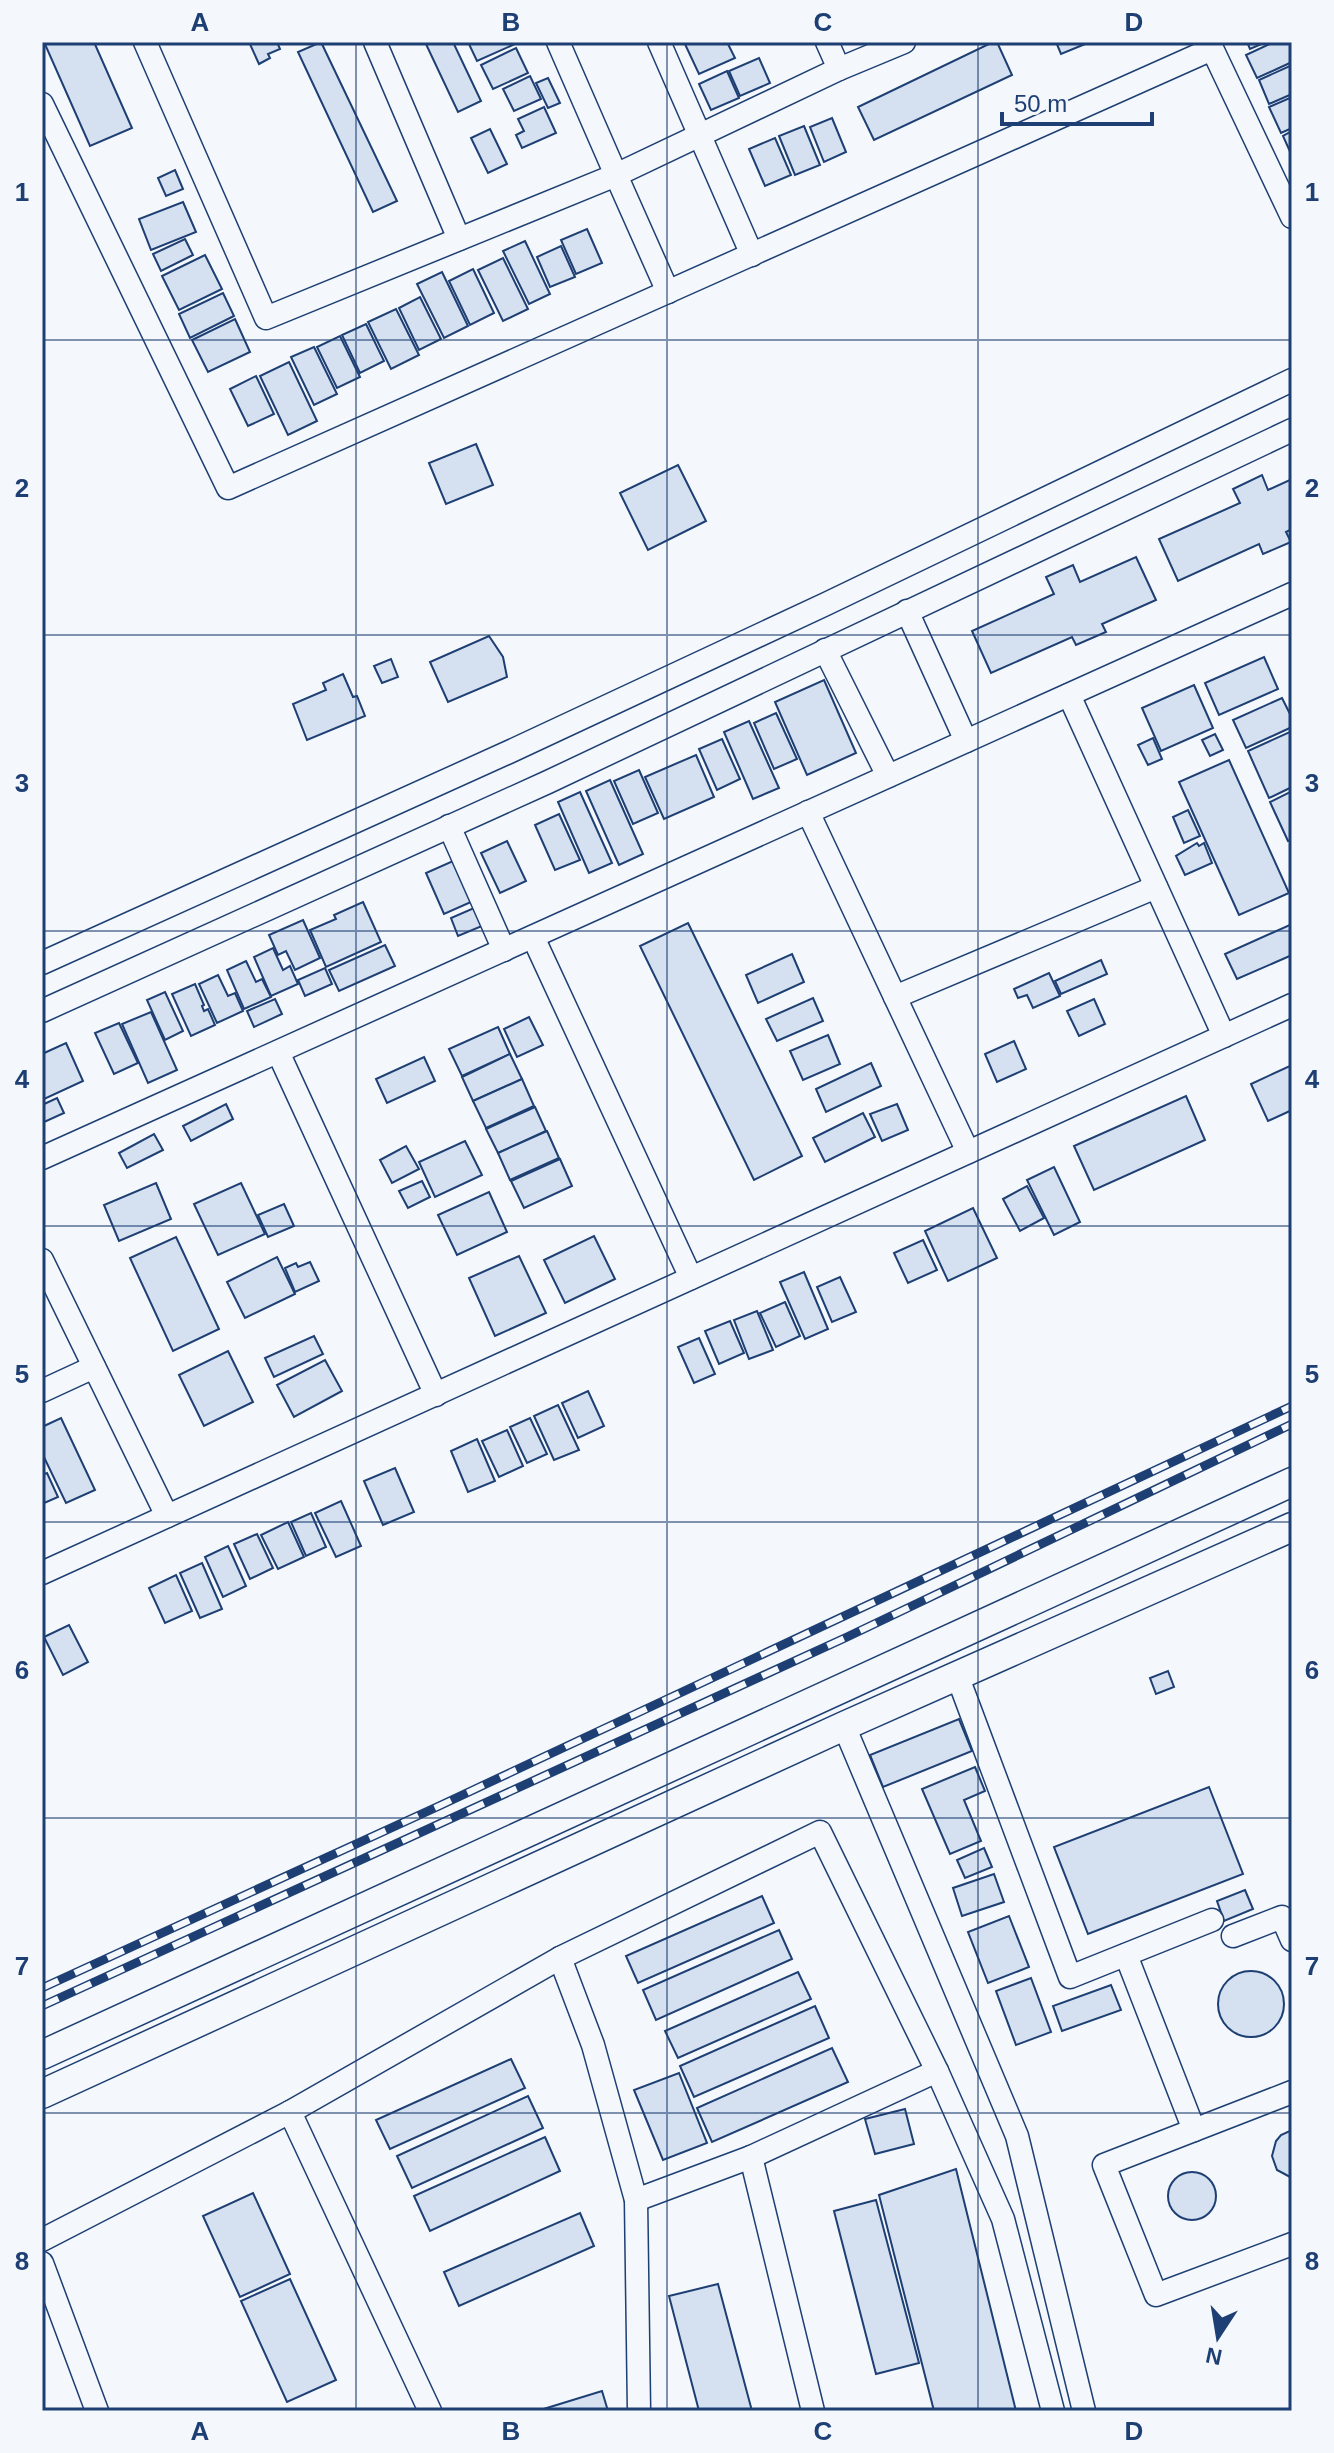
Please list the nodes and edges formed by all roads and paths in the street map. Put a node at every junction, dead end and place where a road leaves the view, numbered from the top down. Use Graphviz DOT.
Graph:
graph roads {
  1 [pos="145,42"];
  2 [pos="375,42"];
  3 [pos="558,42"];
  4 [pos="659,42"];
  5 [pos="827,42"];
  6 [pos="904,42"];
  7 [pos="1211,45"];
  8 [pos="839,69"];
  9 [pos="42,104"];
  10 [pos="700,135"];
  11 [pos="616,175"];
  12 [pos="1292,217"];
  13 [pos="459,239"];
  14 [pos="752,255"];
  15 [pos="668,292"];
  16 [pos="1292,380"];
  17 [pos="1292,430"];
  18 [pos="1292,594"];
  19 [pos="907,611"];
  20 [pos="825,650"];
  21 [pos="1069,695"];
  22 [pos="966,741"];
  23 [pos="888,776"];
  24 [pos="808,812"];
  25 [pos="449,826"];
  26 [pos="1156,887"];
  27 [pos="533,937"];
  28 [pos="504,950"];
  29 [pos="42,963"];
  30 [pos="895,997"];
  31 [pos="1292,1005"];
  32 [pos="42,1011"];
  33 [pos="1224,1036"];
  34 [pos="278,1052"];
  35 [pos="968,1152"];
  36 [pos="42,1158"];
  37 [pos="42,1260"];
  38 [pos="691,1278"];
  39 [pos="94,1367"];
  40 [pos="42,1391"];
  41 [pos="436,1395"];
  42 [pos="1292,1482"];
  43 [pos="167,1516"];
  44 [pos="1292,1527"];
  45 [pos="42,1573"];
  46 [pos="957,1675"];
  47 [pos="844,1726"];
  48 [pos="1212,1920"];
  49 [pos="1233,1936"];
  50 [pos="1292,1940"];
  51 [pos="1126,1955"];
  52 [pos="560,1958"];
  53 [pos="42,2055"];
  54 [pos="937,2071"];
  55 [pos="1292,2092"];
  56 [pos="42,2094"];
  57 [pos="290,2112"];
  58 [pos="1194,2130"];
  59 [pos="751,2157"];
  60 [pos="636,2200"];
  61 [pos="42,2240"];
  62 [pos="1292,2244"];
  63 [pos="42,2263"];
  64 [pos="97,2411"];
  65 [pos="430,2411"];
  66 [pos="639,2411"];
  67 [pos="813,2411"];
  68 [pos="1053,2411"];
  69 [pos="1084,2411"];
  1 -- 13 [label="street"];
  2 -- 13 [label="street"];
  3 -- 11 [label="street"];
  4 -- 10 [label="street"];
  5 -- 8 [label="street"];
  6 -- 8 [label="street"];
  7 -- 12 [label="street"];
  7 -- 14 [label="street"];
  8 -- 10 [label="street"];
  9 -- 15 [label="street"];
  10 -- 11 [label="street"];
  10 -- 14 [label="street"];
  11 -- 13 [label="street"];
  11 -- 15 [label="street"];
  14 -- 15 [label="street"];
  16 -- 29 [label="street"];
  17 -- 19 [label="street"];
  18 -- 21 [label="street"];
  19 -- 20 [label="street"];
  19 -- 22 [label="street"];
  20 -- 23 [label="street"];
  20 -- 25 [label="street"];
  21 -- 22 [label="street"];
  21 -- 26 [label="street"];
  22 -- 23 [label="street"];
  23 -- 24 [label="street"];
  24 -- 27 [label="street"];
  24 -- 30 [label="street"];
  25 -- 28 [label="street"];
  25 -- 32 [label="street"];
  26 -- 30 [label="street"];
  26 -- 33 [label="street"];
  27 -- 28 [label="street"];
  27 -- 38 [label="street"];
  28 -- 34 [label="street"];
  30 -- 35 [label="street"];
  31 -- 33 [label="street"];
  33 -- 35 [label="street"];
  34 -- 36 [label="street"];
  34 -- 41 [label="street"];
  35 -- 38 [label="street"];
  37 -- 39 [label="street"];
  38 -- 41 [label="street"];
  39 -- 40 [label="street"];
  39 -- 43 [label="street"];
  41 -- 43 [label="street"];
  42 -- 53 [label="main road"];
  43 -- 45 [label="street"];
  44 -- 46 [label="main road"];
  46 -- 47 [label="main road"];
  46 -- 51 [label="street"];
  47 -- 56 [label="main road"];
  47 -- 69 [label="street"];
  48 -- 51 [label="street"];
  49 -- 50 [label="street"];
  51 -- 58 [label="street"];
  52 -- 54 [label="street"];
  52 -- 57 [label="street"];
  52 -- 60 [label="street"];
  54 -- 59 [label="street"];
  54 -- 68 [label="street"];
  55 -- 58 [label="street"];
  57 -- 61 [label="street"];
  57 -- 65 [label="street"];
  58 -- 62 [label="street"];
  59 -- 60 [label="street"];
  59 -- 67 [label="street"];
  60 -- 66 [label="street"];
  63 -- 64 [label="street"];
}
